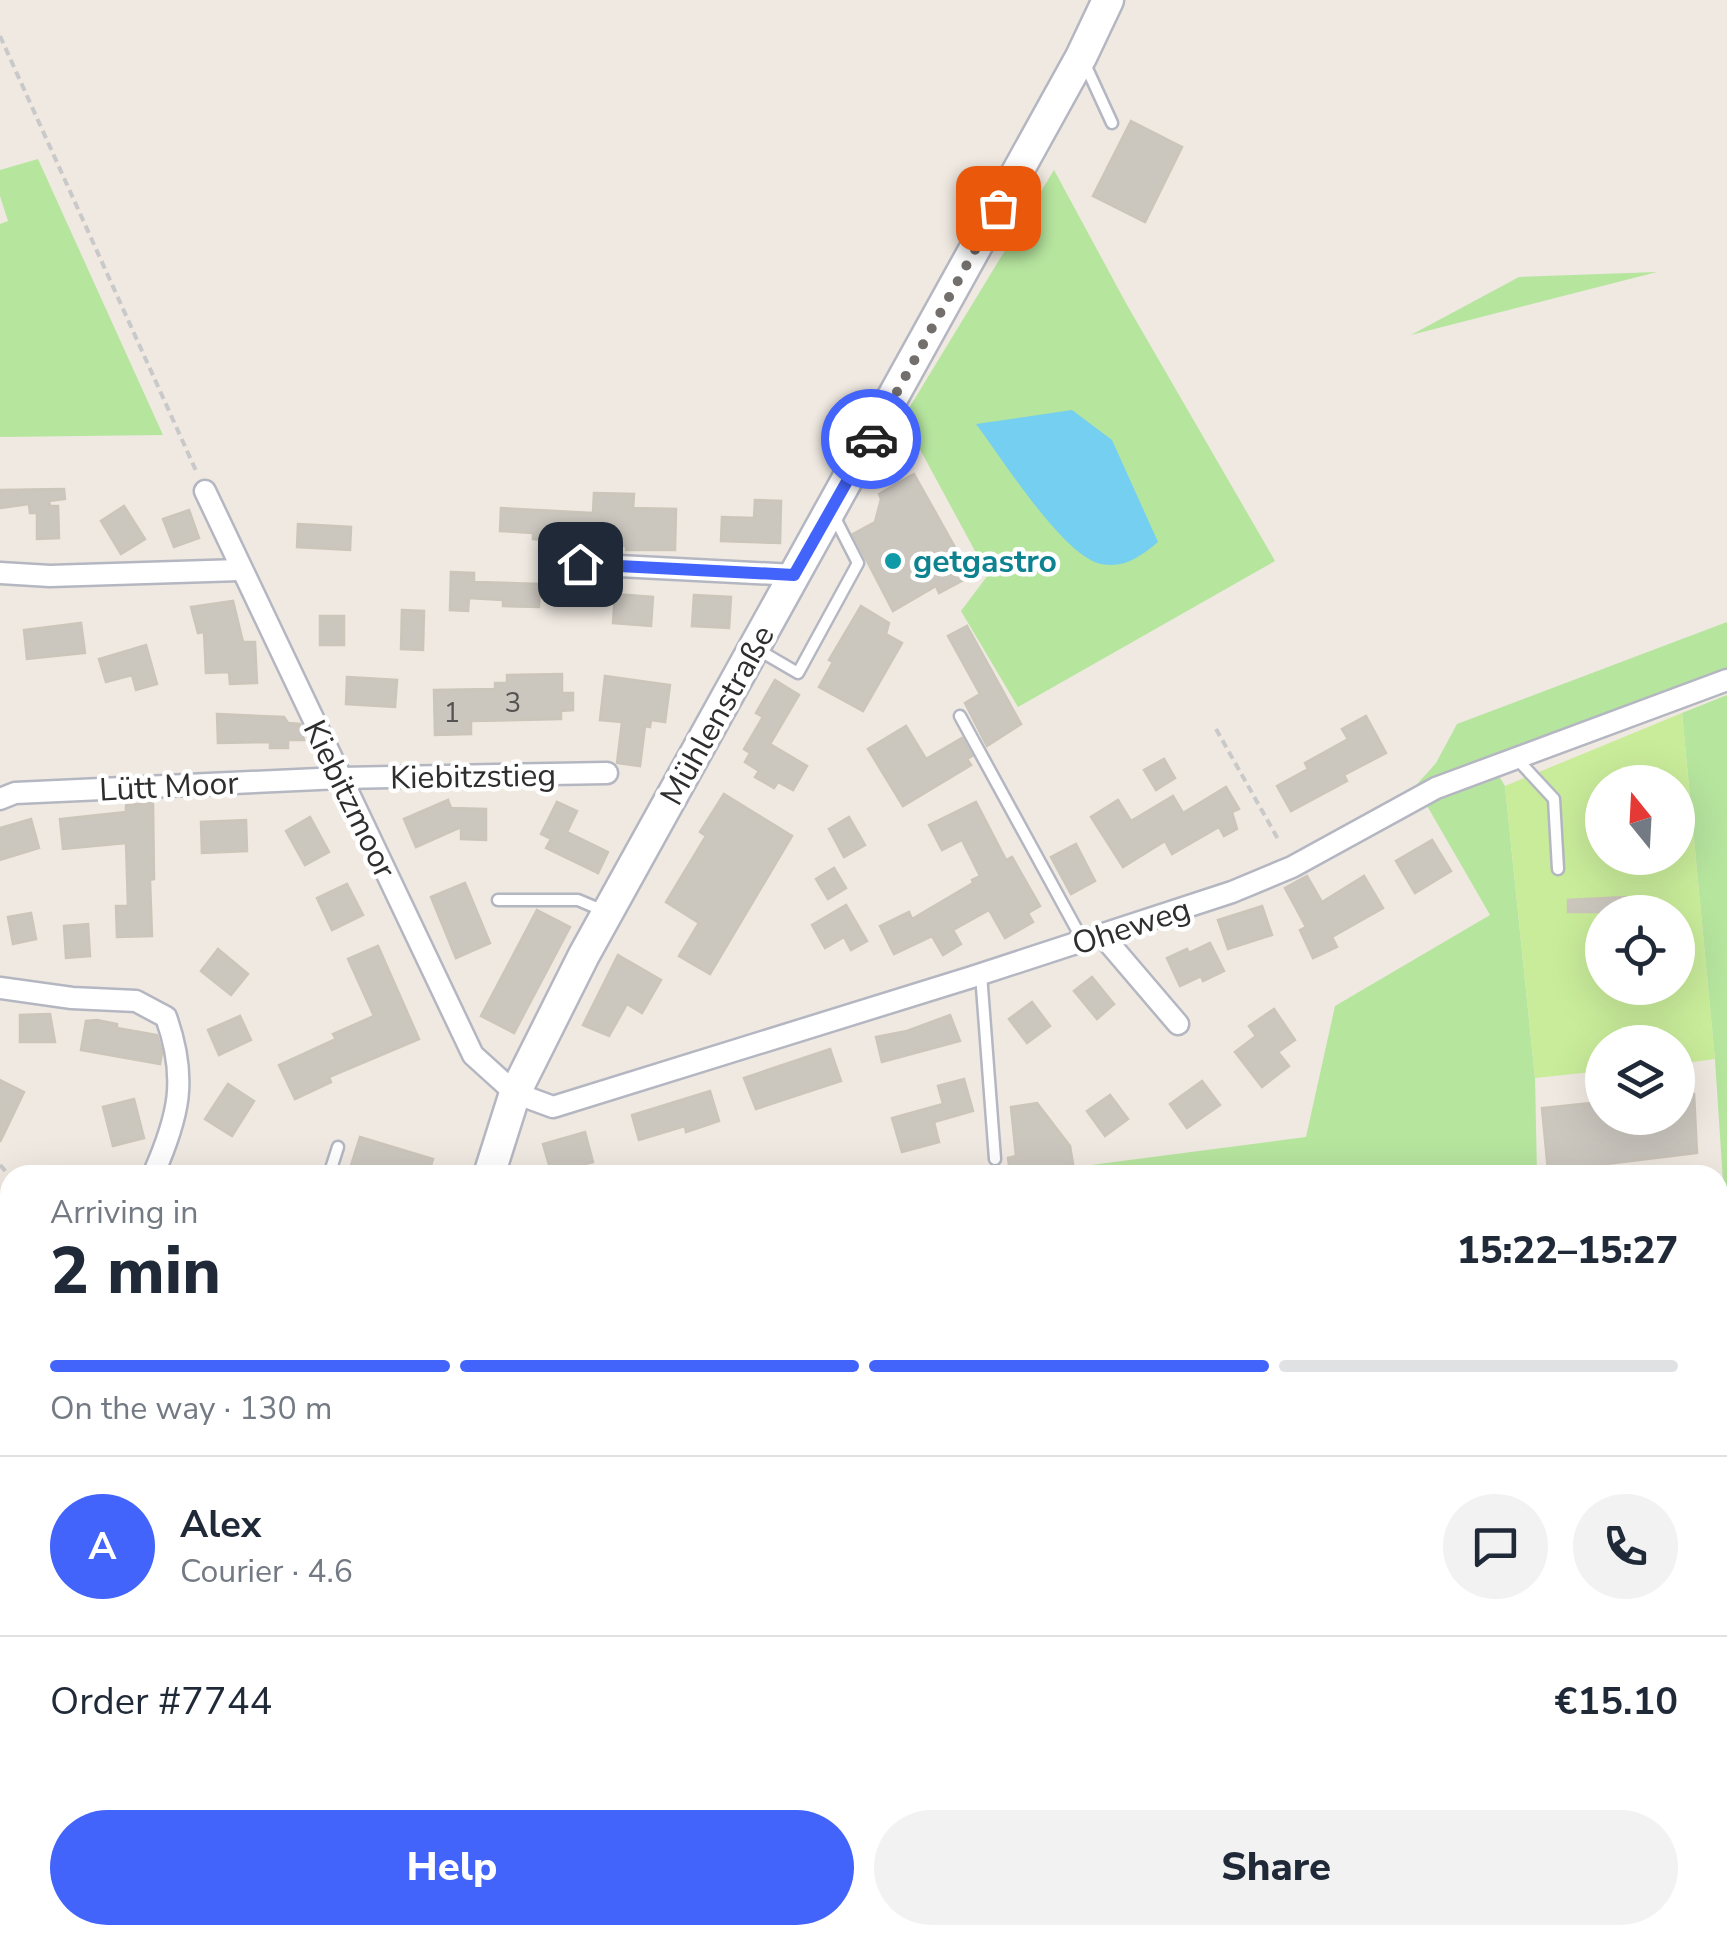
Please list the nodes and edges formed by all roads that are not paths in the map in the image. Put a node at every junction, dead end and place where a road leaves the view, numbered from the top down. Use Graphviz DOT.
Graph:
graph roads {
  1 [pos="1108,0"];
  2 [pos="1081,57"];
  3 [pos="1112,123"];
  4 [pos="205,492"];
  5 [pos="826,518"];
  6 [pos="580,564"];
  7 [pos="240,570"];
  8 [pos="0,573"];
  9 [pos="794,575"];
  10 [pos="754,648"];
  11 [pos="1727,680"];
  12 [pos="960,716"];
  13 [pos="1517,760"];
  14 [pos="606,774"];
  15 [pos="340,778"];
  16 [pos="0,799"];
  17 [pos="1558,869"];
  18 [pos="498,900"];
  19 [pos="608,912"];
  20 [pos="1092,938"];
  21 [pos="982,974"];
  22 [pos="0,988"];
  23 [pos="1178,1024"];
  24 [pos="515,1093"];
  25 [pos="338,1147"];
  26 [pos="994,1159"];
  27 [pos="157,1165"];
  28 [pos="332,1165"];
  29 [pos="492,1165"];
  1 -- 2 [label="main road, Mühlenstraße"];
  2 -- 3 [label="lane"];
  2 -- 5 [label="main road, Mühlenstraße"];
  4 -- 7 [label="street, Kiebitzmoor"];
  5 -- 9 [label="main road, Mühlenstraße"];
  5 -- 10 [label="lane"];
  6 -- 9 [label="street"];
  7 -- 8 [label="street"];
  7 -- 15 [label="street, Kiebitzmoor"];
  9 -- 10 [label="main road, Mühlenstraße"];
  10 -- 19 [label="main road, Mühlenstraße"];
  11 -- 13 [label="street, Oheweg"];
  12 -- 20 [label="lane"];
  13 -- 17 [label="lane"];
  13 -- 20 [label="street, Oheweg"];
  14 -- 15 [label="street, Kiebitzstieg"];
  15 -- 16 [label="street, Lütt Moor"];
  15 -- 24 [label="street, Kiebitzmoor"];
  18 -- 19 [label="lane"];
  19 -- 24 [label="main road, Mühlenstraße"];
  20 -- 21 [label="street, Oheweg"];
  20 -- 23 [label="street"];
  21 -- 24 [label="street, Oheweg"];
  21 -- 26 [label="lane"];
  22 -- 27 [label="street"];
  24 -- 29 [label="main road, Mühlenstraße"];
  25 -- 28 [label="lane"];
}
